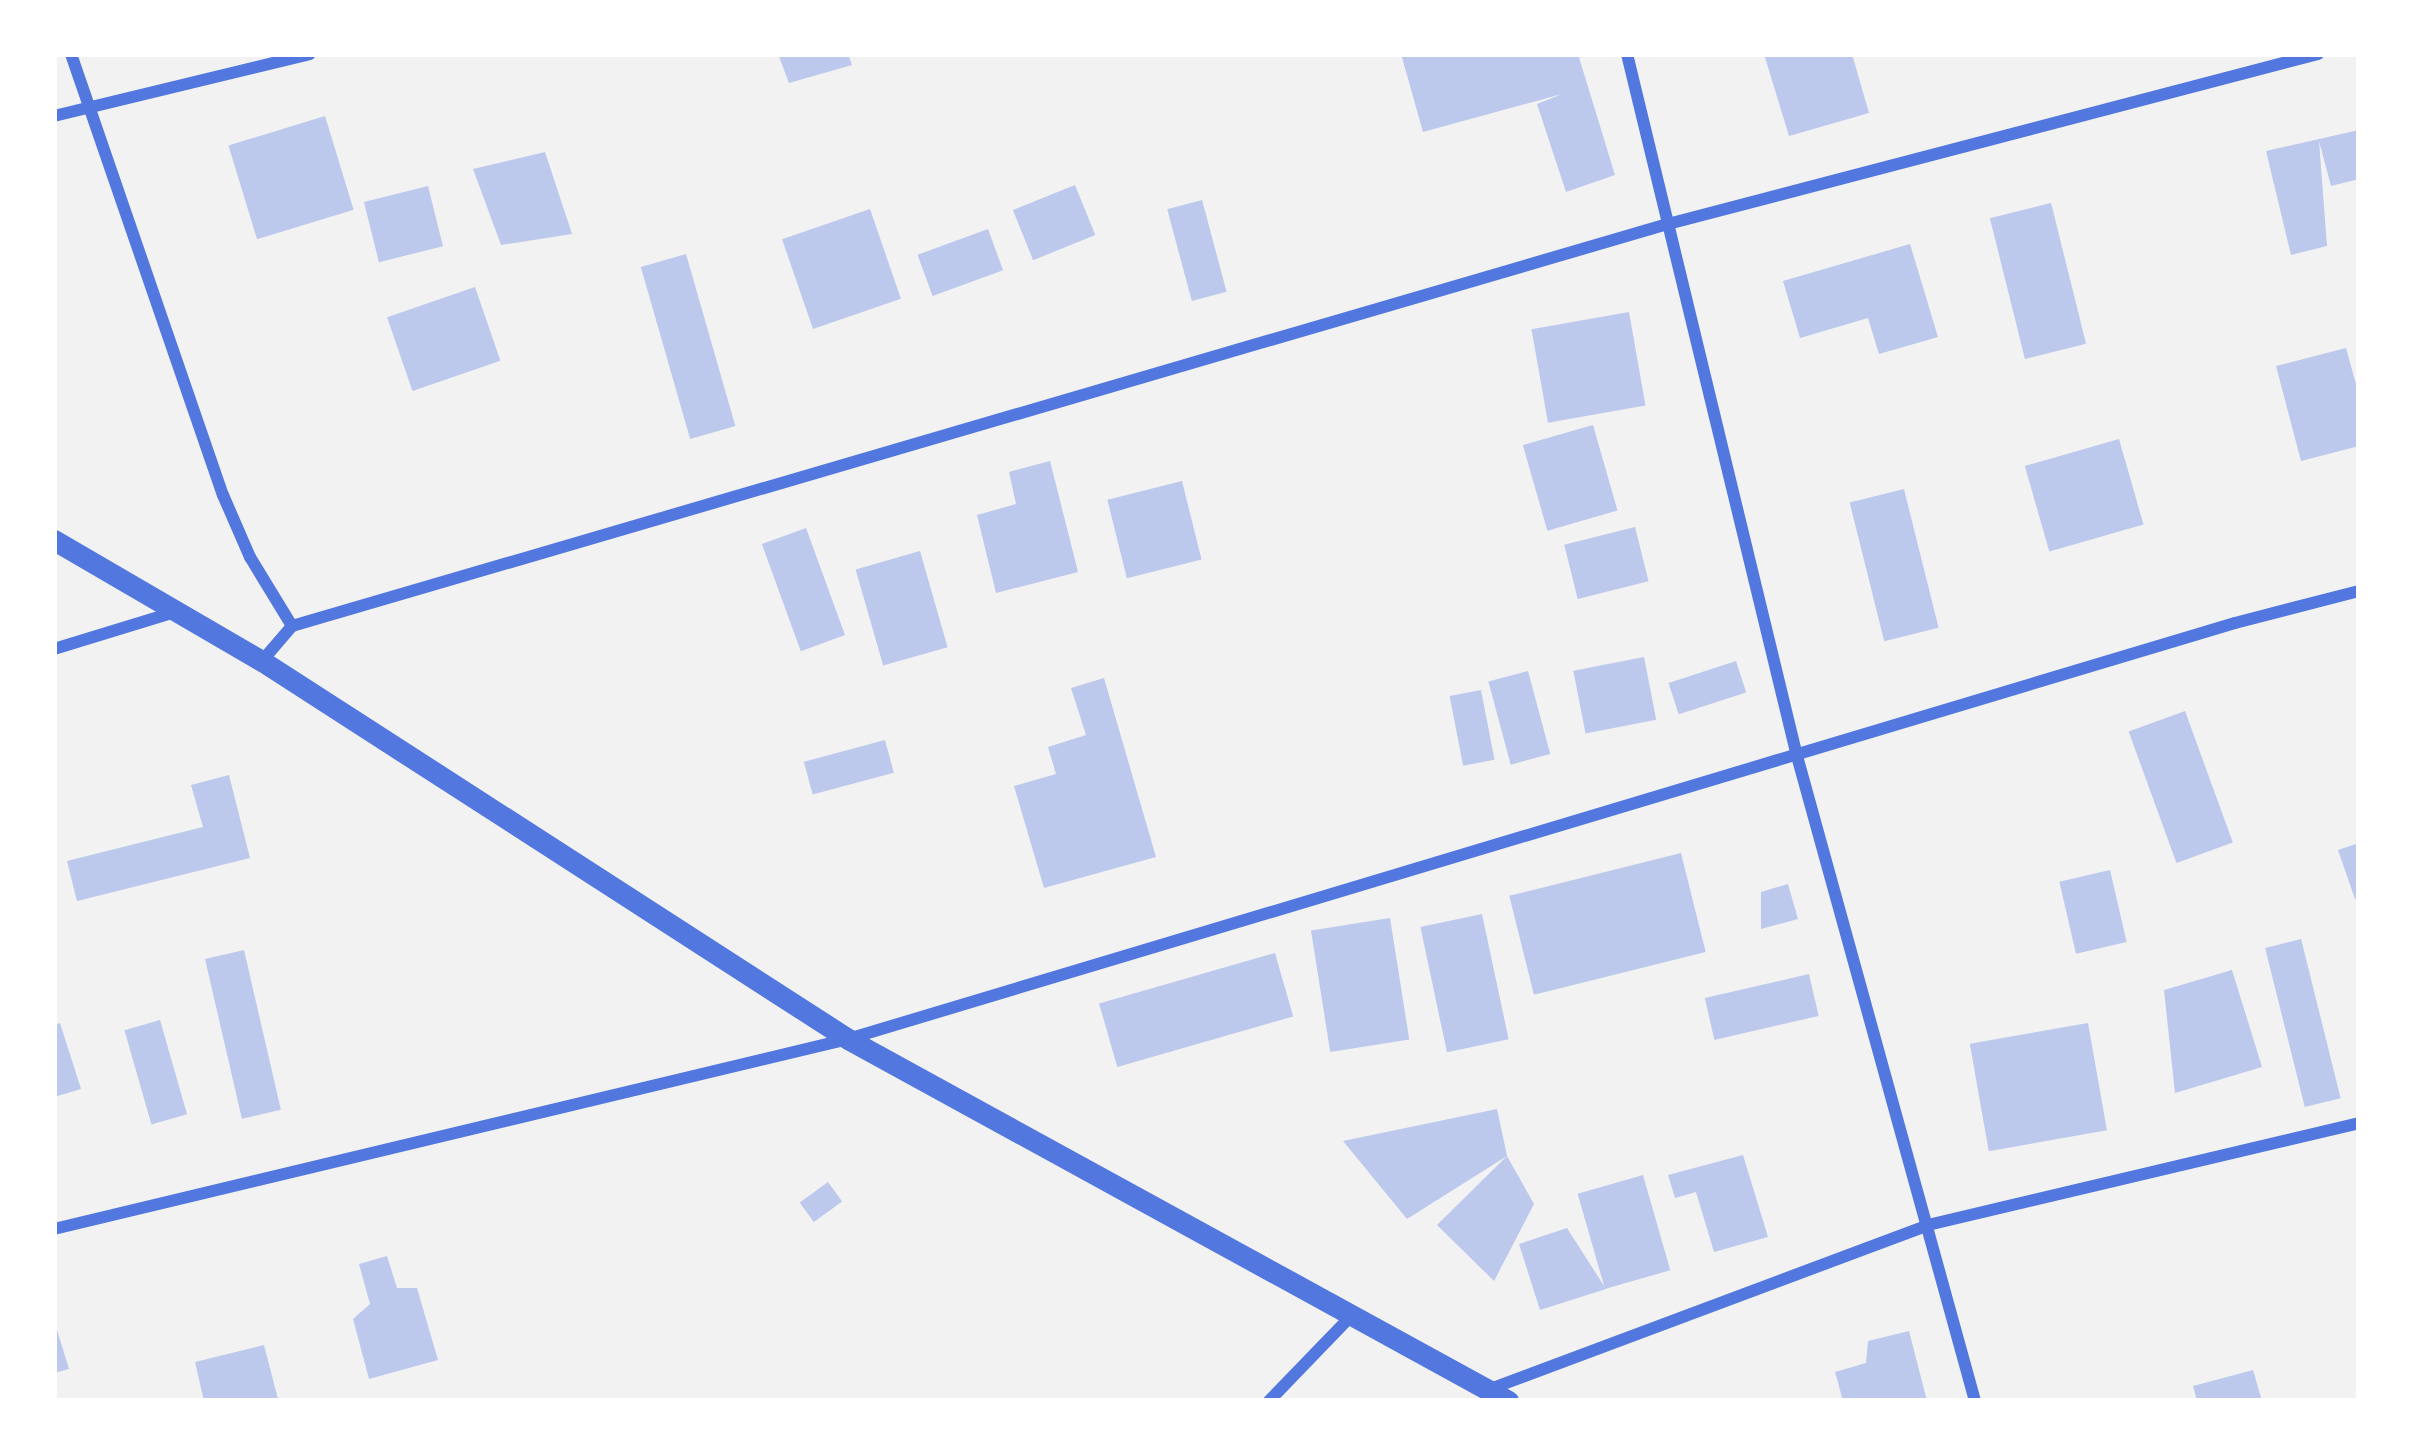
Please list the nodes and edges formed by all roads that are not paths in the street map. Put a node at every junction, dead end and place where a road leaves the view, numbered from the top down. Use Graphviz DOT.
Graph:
graph roads {
  1 [pos="71,54"];
  2 [pos="310,54"];
  3 [pos="1627,54"];
  4 [pos="2318,54"];
  5 [pos="87,108"];
  6 [pos="54,116"];
  7 [pos="1668,224"];
  8 [pos="54,540"];
  9 [pos="2359,591"];
  10 [pos="172,613"];
  11 [pos="292,626"];
  12 [pos="54,649"];
  13 [pos="262,661"];
  14 [pos="1797,756"];
  15 [pos="848,1039"];
  16 [pos="2359,1123"];
  17 [pos="1928,1225"];
  18 [pos="54,1229"];
  19 [pos="1351,1316"];
  20 [pos="1498,1395"];
  21 [pos="1269,1401"];
  22 [pos="1975,1401"];
  1 -- 5 [label="street"];
  2 -- 5 [label="street"];
  3 -- 7 [label="street"];
  4 -- 7 [label="street"];
  5 -- 6 [label="street"];
  5 -- 11 [label="street"];
  7 -- 11 [label="street"];
  7 -- 14 [label="street"];
  8 -- 10 [label="street"];
  9 -- 14 [label="street"];
  10 -- 12 [label="street"];
  10 -- 13 [label="street"];
  11 -- 13 [label="street"];
  13 -- 15 [label="street"];
  14 -- 15 [label="street"];
  14 -- 17 [label="street"];
  15 -- 18 [label="street"];
  15 -- 19 [label="street"];
  16 -- 17 [label="street"];
  17 -- 20 [label="street"];
  17 -- 22 [label="street"];
  19 -- 20 [label="street"];
  19 -- 21 [label="street"];
}
